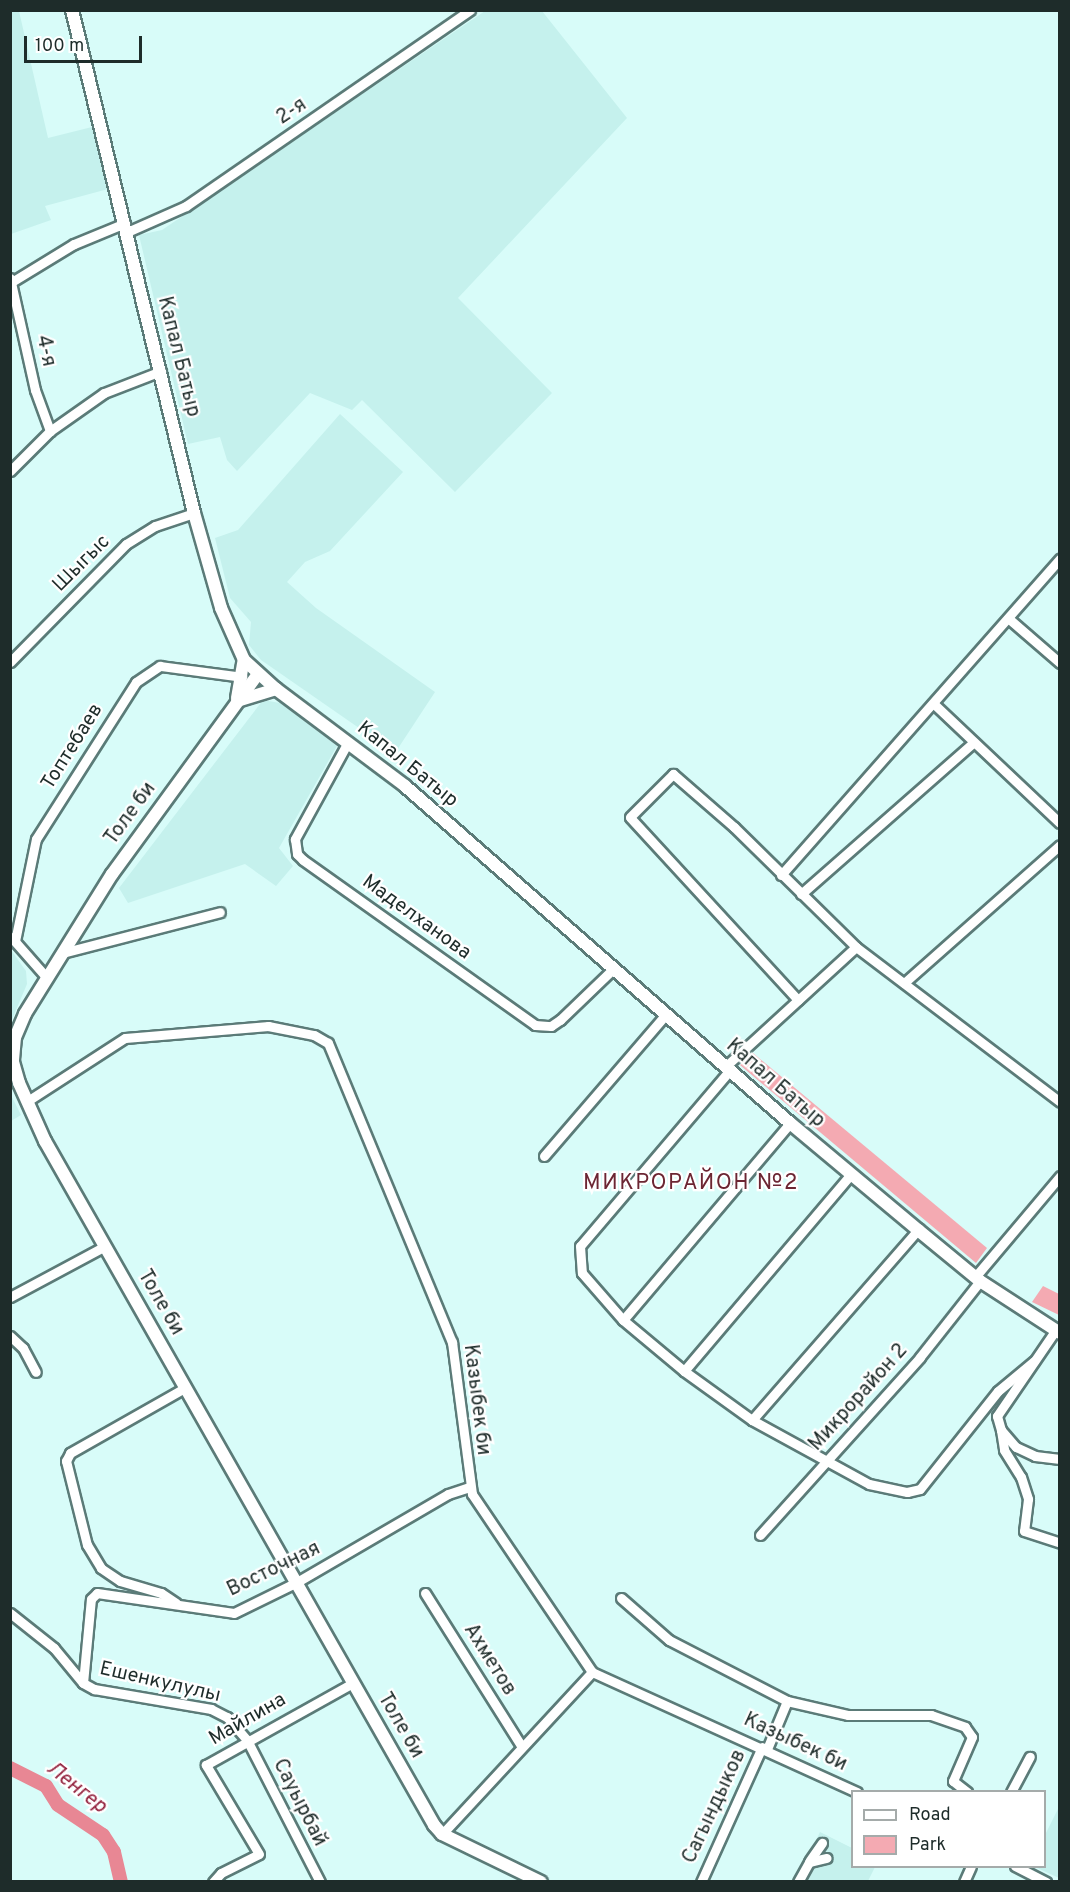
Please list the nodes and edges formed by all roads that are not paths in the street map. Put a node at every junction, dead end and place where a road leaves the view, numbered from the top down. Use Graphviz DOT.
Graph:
graph roads {
  1 [pos="72,10"];
  2 [pos="470,10"];
  3 [pos="126,228"];
  4 [pos="11,281"];
  5 [pos="161,371"];
  6 [pos="50,431"];
  7 [pos="10,471"];
  8 [pos="194,513"];
  9 [pos="1059,558"];
  10 [pos="1008,618"];
  11 [pos="244,660"];
  12 [pos="10,662"];
  13 [pos="1059,663"];
  14 [pos="258,674"];
  15 [pos="242,677"];
  16 [pos="276,689"];
  17 [pos="236,702"];
  18 [pos="934,704"];
  19 [pos="348,742"];
  20 [pos="974,742"];
  21 [pos="1059,823"];
  22 [pos="1059,845"];
  23 [pos="781,875"];
  24 [pos="801,894"];
  25 [pos="220,912"];
  26 [pos="13,939"];
  27 [pos="856,947"];
  28 [pos="62,953"];
  29 [pos="614,968"];
  30 [pos="46,978"];
  31 [pos="904,983"];
  32 [pos="798,999"];
  33 [pos="666,1014"];
  34 [pos="728,1068"];
  35 [pos="29,1100"];
  36 [pos="1059,1102"];
  37 [pos="790,1123"];
  38 [pos="543,1156"];
  39 [pos="851,1174"];
  40 [pos="1059,1176"];
  41 [pos="918,1230"];
  42 [pos="105,1246"];
  43 [pos="977,1279"];
  44 [pos="10,1297"];
  45 [pos="623,1320"];
  46 [pos="1057,1332"];
  47 [pos="11,1339"];
  48 [pos="1034,1361"];
  49 [pos="684,1371"];
  50 [pos="36,1372"];
  51 [pos="186,1387"];
  52 [pos="752,1420"];
  53 [pos="1001,1430"];
  54 [pos="1059,1459"];
  55 [pos="828,1460"];
  56 [pos="470,1487"];
  57 [pos="760,1535"];
  58 [pos="1059,1543"];
  59 [pos="297,1582"];
  60 [pos="425,1593"];
  61 [pos="621,1598"];
  62 [pos="181,1605"];
  63 [pos="10,1612"];
  64 [pos="592,1672"];
  65 [pos="83,1683"];
  66 [pos="352,1683"];
  67 [pos="787,1701"];
  68 [pos="247,1740"];
  69 [pos="522,1747"];
  70 [pos="764,1748"];
  71 [pos="1030,1757"];
  72 [pos="855,1790"];
  73 [pos="966,1790"];
  74 [pos="1012,1790"];
  75 [pos="442,1834"];
  76 [pos="822,1843"];
  77 [pos="827,1858"];
  78 [pos="809,1862"];
  79 [pos="1019,1868"];
  80 [pos="213,1881"];
  81 [pos="320,1881"];
  82 [pos="541,1881"];
  83 [pos="700,1881"];
  84 [pos="798,1881"];
  85 [pos="1046,1881"];
  1 -- 3 [label="main road, Капал Батыр"];
  2 -- 3 [label="street, 2-я"];
  3 -- 4 [label="street, 2-я"];
  3 -- 5 [label="main road, Капал Батыр"];
  4 -- 6 [label="street, 4-я"];
  5 -- 6 [label="street"];
  5 -- 8 [label="main road, Капал Батыр"];
  6 -- 7 [label="street"];
  8 -- 11 [label="main road, Капал Батыр"];
  8 -- 12 [label="street, Шыгыс"];
  9 -- 10 [label="street"];
  10 -- 13 [label="street"];
  10 -- 18 [label="street"];
  11 -- 14 [label="main road, Капал Батыр"];
  11 -- 15 [label="main road"];
  14 -- 16 [label="main road, Капал Батыр"];
  14 -- 17 [label="main road, Толе би"];
  15 -- 17 [label="main road"];
  15 -- 26 [label="street, Топтебаев"];
  16 -- 17 [label="main road"];
  16 -- 19 [label="main road, Капал Батыр"];
  17 -- 28 [label="main road, Толе би"];
  18 -- 20 [label="street"];
  18 -- 23 [label="street"];
  19 -- 29 [label="main road, Капал Батыр"];
  19 -- 29 [label="street, Маделханова"];
  20 -- 21 [label="street"];
  20 -- 24 [label="street"];
  22 -- 31 [label="street"];
  23 -- 24 [label="street"];
  23 -- 32 [label="street"];
  24 -- 27 [label="street"];
  25 -- 28 [label="street"];
  26 -- 30 [label="street"];
  27 -- 31 [label="street"];
  27 -- 32 [label="street"];
  28 -- 30 [label="main road, Толе би"];
  29 -- 33 [label="main road, Капал Батыр"];
  30 -- 35 [label="main road, Толе би"];
  31 -- 36 [label="street"];
  32 -- 34 [label="street"];
  33 -- 34 [label="main road, Капал Батыр"];
  33 -- 38 [label="street"];
  34 -- 37 [label="main road, Капал Батыр"];
  34 -- 45 [label="street"];
  35 -- 42 [label="main road, Толе би"];
  35 -- 56 [label="street, Казыбек би"];
  37 -- 39 [label="main road, Капал Батыр"];
  37 -- 45 [label="street"];
  39 -- 41 [label="main road, Капал Батыр"];
  39 -- 49 [label="street"];
  40 -- 43 [label="street, Микрорайон 2"];
  41 -- 43 [label="main road, Капал Батыр"];
  41 -- 52 [label="street"];
  42 -- 44 [label="street"];
  42 -- 51 [label="main road, Толе би"];
  43 -- 46 [label="main road, Капал Батыр"];
  43 -- 55 [label="street, Микрорайон 2"];
  45 -- 49 [label="street"];
  46 -- 48 [label="street"];
  47 -- 50 [label="street"];
  48 -- 53 [label="street"];
  48 -- 55 [label="street"];
  49 -- 52 [label="street"];
  51 -- 59 [label="main road, Толе би"];
  51 -- 62 [label="street"];
  52 -- 55 [label="street"];
  53 -- 54 [label="street"];
  53 -- 58 [label="street"];
  55 -- 57 [label="street, Микрорайон 2"];
  56 -- 59 [label="street, Восточная"];
  56 -- 64 [label="street, Казыбек би"];
  59 -- 62 [label="street, Восточная"];
  59 -- 66 [label="main road, Толе би"];
  60 -- 69 [label="street, Ахметов"];
  61 -- 67 [label="street"];
  62 -- 65 [label="street, Восточная"];
  63 -- 65 [label="street, Ешенкулулы"];
  64 -- 69 [label="street"];
  64 -- 70 [label="street, Казыбек би"];
  65 -- 68 [label="street, Ешенкулулы"];
  66 -- 68 [label="street, Майлина"];
  66 -- 75 [label="main road, Толе би"];
  67 -- 70 [label="street, Сагындыков"];
  67 -- 73 [label="street"];
  68 -- 80 [label="street, Майлина"];
  68 -- 81 [label="street, Сауырбай"];
  69 -- 75 [label="street"];
  70 -- 72 [label="street, Казыбек би"];
  70 -- 83 [label="street, Сагындыков"];
  71 -- 74 [label="street"];
  75 -- 82 [label="main road"];
  76 -- 78 [label="street"];
  77 -- 78 [label="street"];
  78 -- 84 [label="street"];
  79 -- 85 [label="street"];
}
